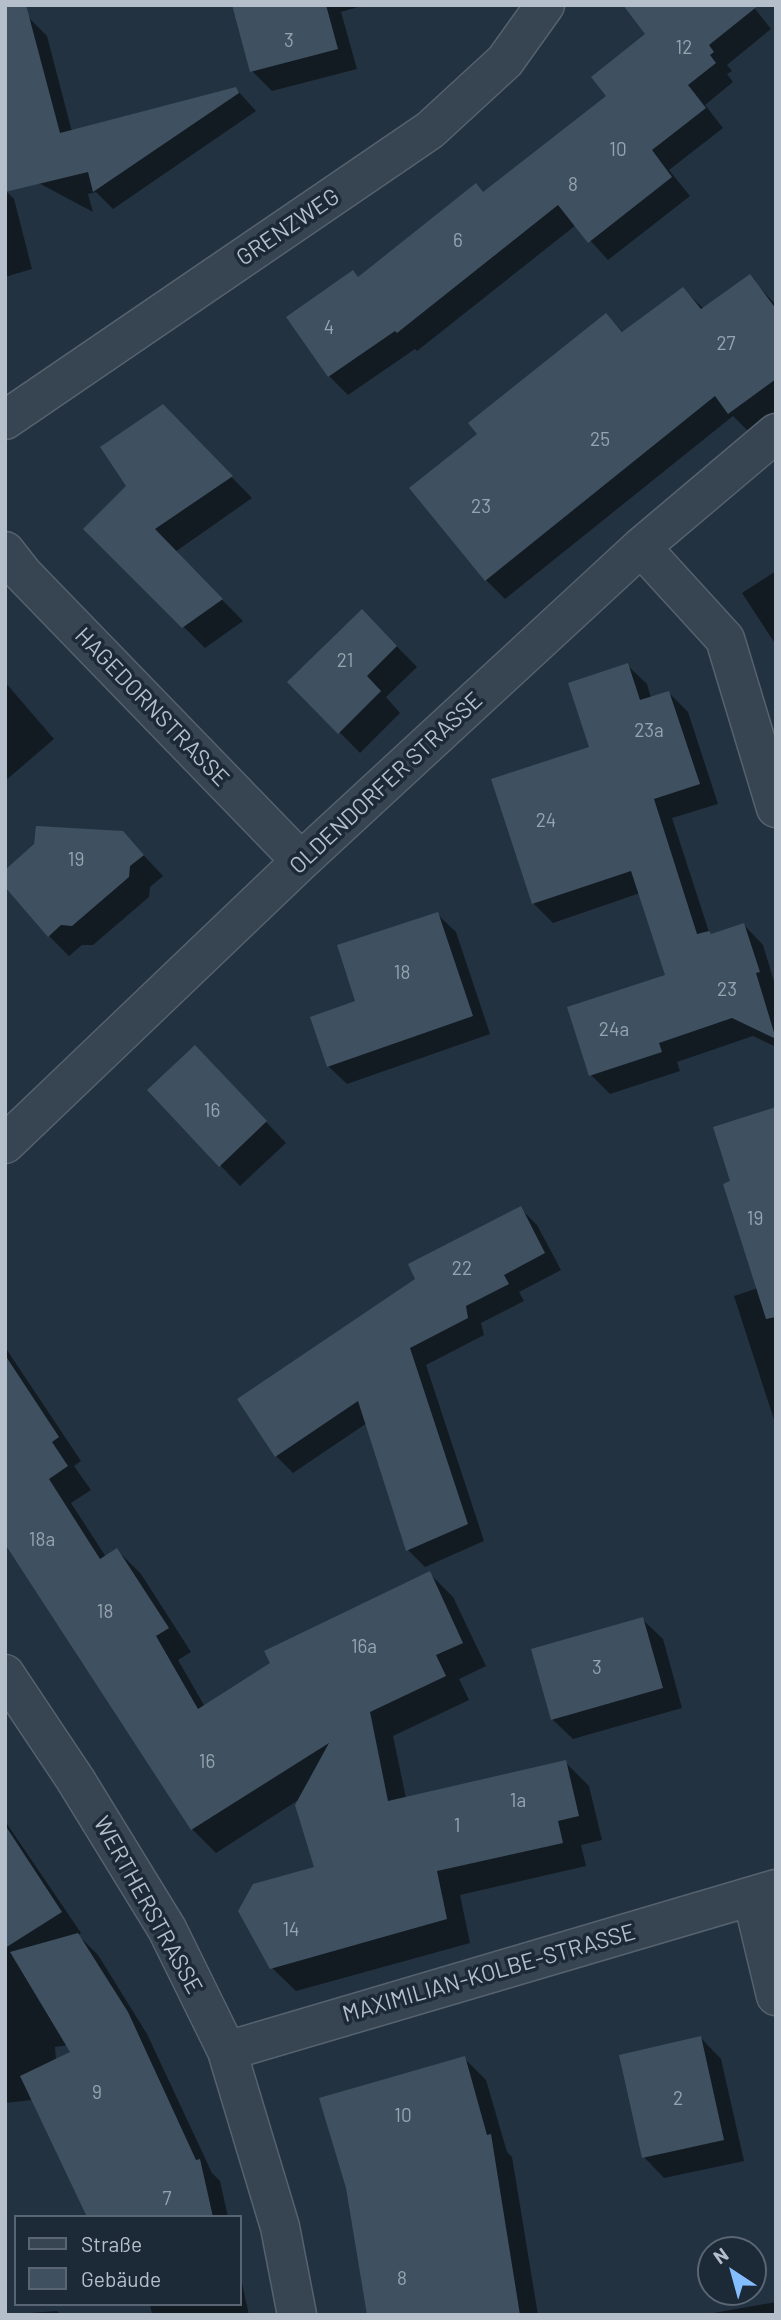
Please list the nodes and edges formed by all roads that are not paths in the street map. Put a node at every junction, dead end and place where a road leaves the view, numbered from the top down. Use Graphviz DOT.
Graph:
graph roads {
  1 [pos="545,5"];
  2 [pos="5,420"];
  3 [pos="776,433"];
  4 [pos="641,547"];
  5 [pos="5,551"];
  6 [pos="776,808"];
  7 [pos="301,861"];
  8 [pos="5,1144"];
  9 [pos="5,1674"];
  10 [pos="764,1893"];
  11 [pos="776,1996"];
  12 [pos="227,2051"];
  13 [pos="297,2315"];
  1 -- 2 [label="street, GRENZWEG"];
  3 -- 4 [label="street, OLDENDORFER STRASSE"];
  4 -- 6 [label="street"];
  4 -- 7 [label="street, OLDENDORFER STRASSE"];
  5 -- 7 [label="street, HAGEDORNSTRASSE"];
  7 -- 8 [label="street, OLDENDORFER STRASSE"];
  9 -- 12 [label="street, WERTHERSTRASSE"];
  10 -- 11 [label="street, MAXIMILIAN-KOLBE-STRASSE"];
  10 -- 12 [label="street, MAXIMILIAN-KOLBE-STRASSE"];
  12 -- 13 [label="street, WERTHERSTRASSE"];
}
